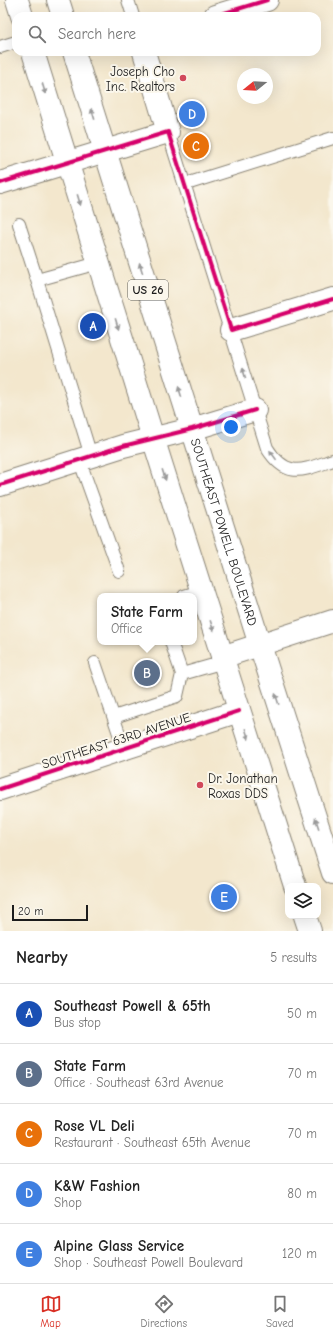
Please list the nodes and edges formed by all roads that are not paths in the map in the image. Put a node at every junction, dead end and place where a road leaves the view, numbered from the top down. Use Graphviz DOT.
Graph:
graph roads {
  1 [pos="17,0"];
  2 [pos="58,0"];
  3 [pos="128,0"];
  4 [pos="267,0"];
  5 [pos="21,12"];
  6 [pos="62,12"];
  7 [pos="132,12"];
  8 [pos="229,12"];
  9 [pos="12,43"];
  10 [pos="0,47"];
  11 [pos="34,56"];
  12 [pos="75,56"];
  13 [pos="145,56"];
  14 [pos="168,132"];
  15 [pos="333,138"];
  16 [pos="105,151"];
  17 [pos="67,163"];
  18 [pos="0,183"];
  19 [pos="186,184"];
  20 [pos="19,224"];
  21 [pos="98,263"];
  22 [pos="37,280"];
  23 [pos="333,299"];
  24 [pos="231,330"];
  25 [pos="255,410"];
  26 [pos="192,429"];
  27 [pos="153,438"];
  28 [pos="85,457"];
  29 [pos="333,460"];
  30 [pos="0,485"];
  31 [pos="119,571"];
  32 [pos="193,593"];
  33 [pos="197,602"];
  34 [pos="333,622"];
  35 [pos="172,645"];
  36 [pos="260,645"];
  37 [pos="223,660"];
  38 [pos="95,663"];
  39 [pos="182,674"];
  40 [pos="239,710"];
  41 [pos="114,717"];
  42 [pos="124,748"];
  43 [pos="0,789"];
  44 [pos="333,873"];
  45 [pos="295,883"];
  46 [pos="306,919"];
  47 [pos="310,931"];
  1 -- 5 [label="main road"];
  2 -- 6 [label="main road"];
  3 -- 7 [label="lane"];
  4 -- 8 [label="main road"];
  9 -- 10 [label="lane"];
  11 -- 17 [label="main road, US 26, one-way"];
  16 -- 12 [label="main road, SOUTHEAST POWELL BOULEVARD / US 26, one-way"];
  13 -- 14 [label="main road"];
  14 -- 16 [label="main road"];
  14 -- 19 [label="lane"];
  15 -- 19 [label="lane"];
  16 -- 17 [label="main road"];
  26 -- 16 [label="main road, SOUTHEAST POWELL BOULEVARD / US 26, one-way"];
  17 -- 18 [label="main road"];
  17 -- 21 [label="main road, US 26, one-way"];
  19 -- 24 [label="lane"];
  20 -- 22 [label="lane"];
  21 -- 22 [label="lane"];
  21 -- 27 [label="main road, US 26, one-way"];
  22 -- 28 [label="lane"];
  23 -- 24 [label="main road"];
  25 -- 24 [label="lane, one-way"];
  25 -- 26 [label="main road"];
  29 -- 25 [label="lane, one-way"];
  26 -- 27 [label="main road"];
  26 -- 36 [label="main road, SOUTHEAST POWELL BOULEVARD / US 26"];
  27 -- 28 [label="main road"];
  27 -- 32 [label="main road, US 26, one-way"];
  28 -- 30 [label="main road"];
  28 -- 31 [label="lane"];
  33 -- 37 [label="main road, US 26, one-way"];
  34 -- 36 [label="main road"];
  35 -- 39 [label="lane"];
  36 -- 37 [label="main road"];
  44 -- 36 [label="main road, SOUTHEAST POWELL BOULEVARD / US 26, one-way"];
  37 -- 39 [label="lane"];
  37 -- 40 [label="main road, US 26"];
  38 -- 41 [label="lane"];
  39 -- 41 [label="lane"];
  40 -- 42 [label="main road, SOUTHEAST 63RD AVENUE"];
  40 -- 45 [label="main road, US 26, one-way"];
  41 -- 42 [label="lane"];
  42 -- 43 [label="main road, SOUTHEAST 63RD AVENUE"];
  46 -- 47 [label="main road"];
}
